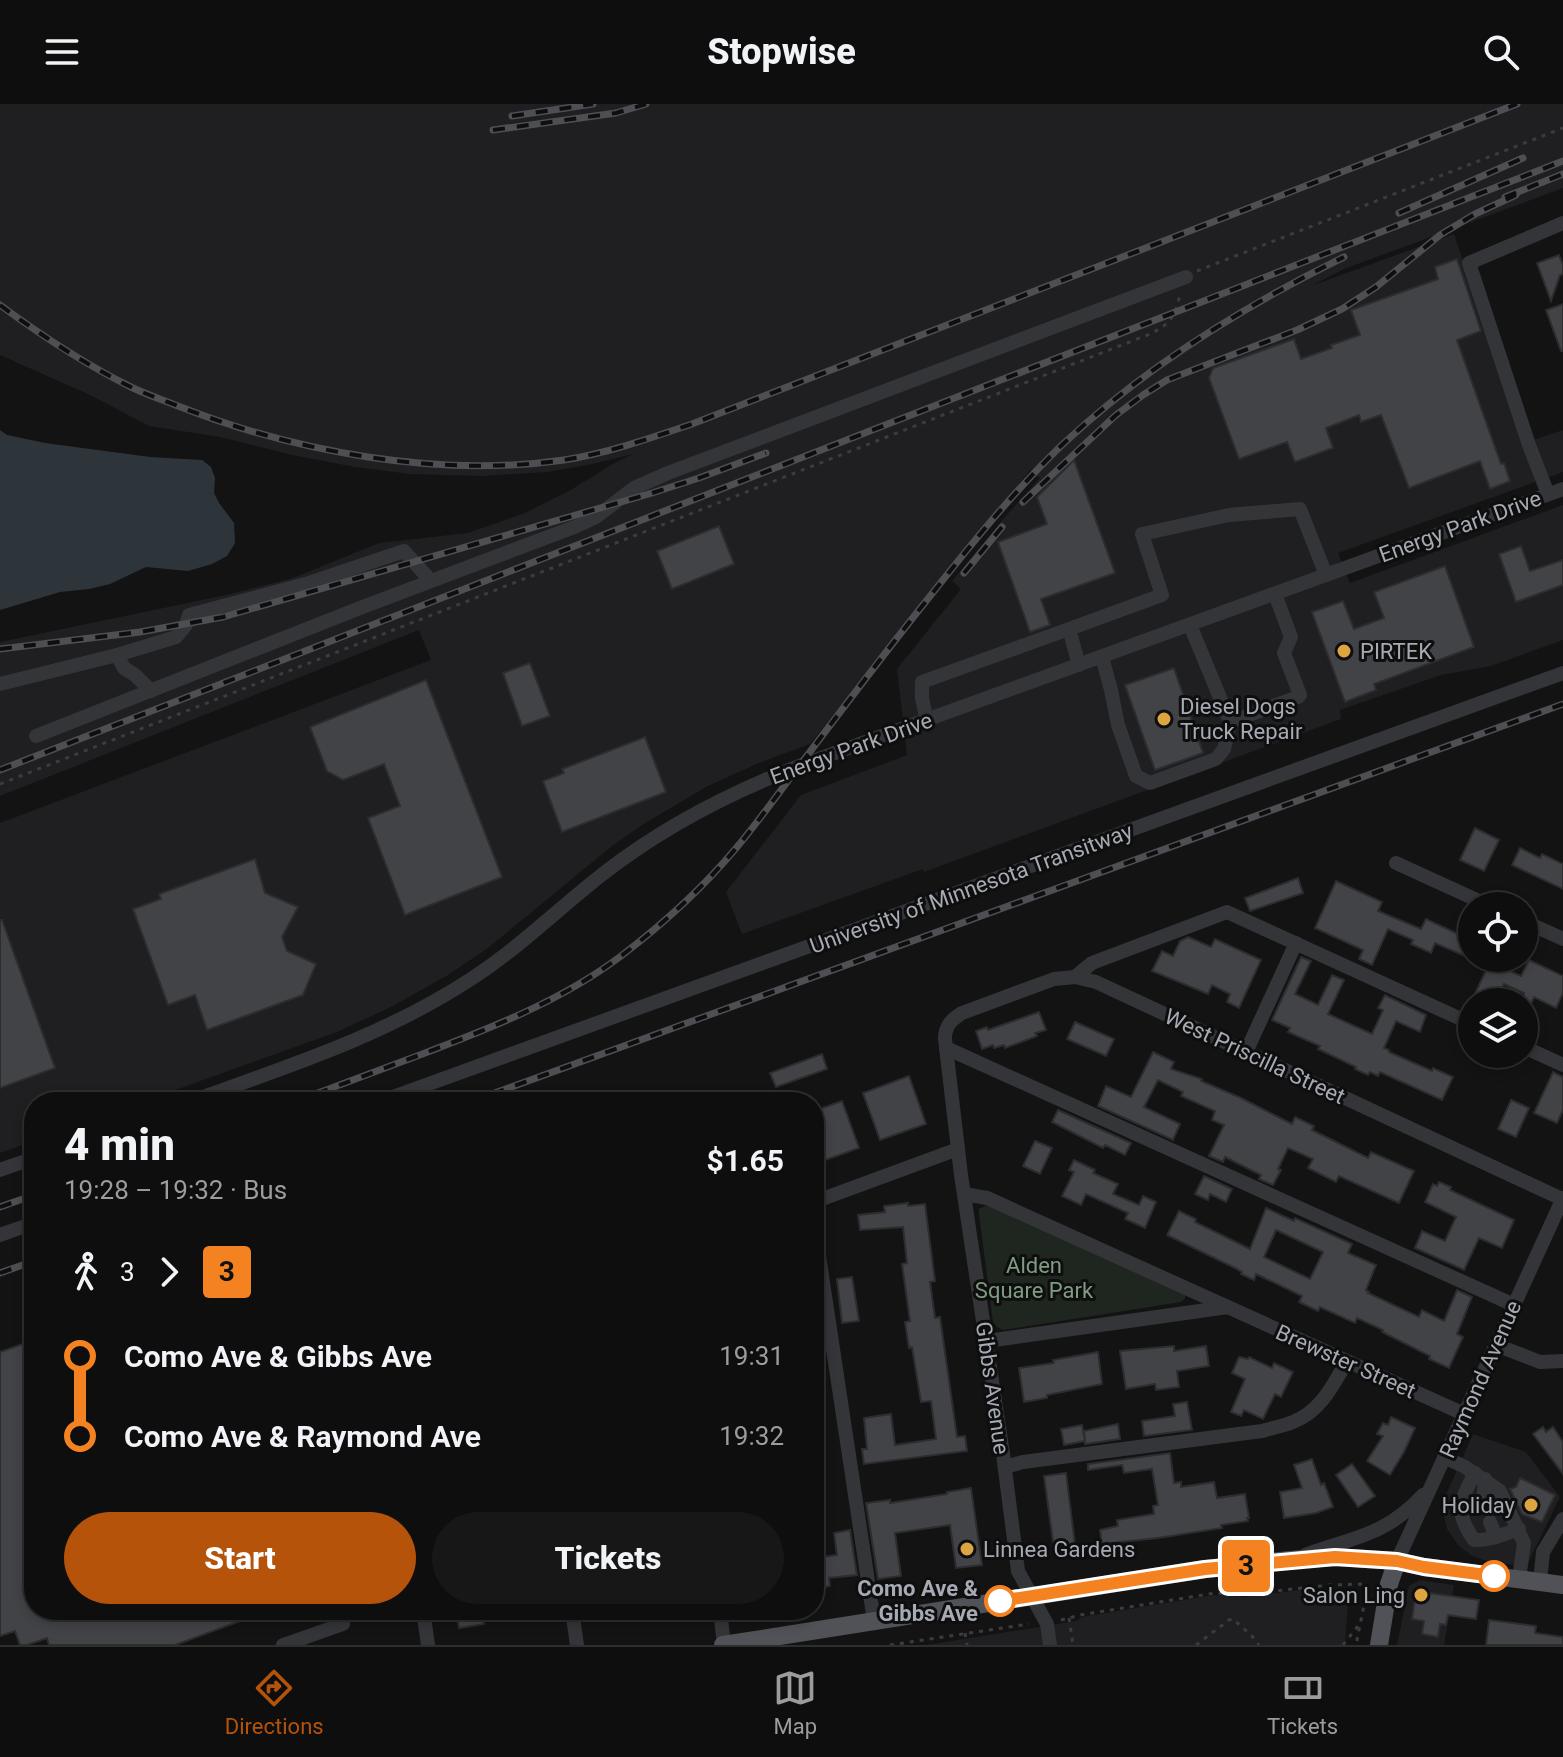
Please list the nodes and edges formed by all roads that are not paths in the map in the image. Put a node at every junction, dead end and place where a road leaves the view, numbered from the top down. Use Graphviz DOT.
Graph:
graph roads {
  1 [pos="1563,223"];
  2 [pos="1186,277"];
  3 [pos="1563,489"];
  4 [pos="1548,494"];
  5 [pos="1326,575"];
  6 [pos="431,581"];
  7 [pos="1275,594"];
  8 [pos="1190,625"];
  9 [pos="1069,629"];
  10 [pos="117,655"];
  11 [pos="1102,657"];
  12 [pos="1079,665"];
  13 [pos="1563,673"];
  14 [pos="0,684"];
  15 [pos="151,691"];
  16 [pos="927,721"];
  17 [pos="1230,722"];
  18 [pos="36,736"];
  19 [pos="1396,863"];
  20 [pos="1459,892"];
  21 [pos="1538,927"];
  22 [pos="1563,939"];
  23 [pos="1296,943"];
  24 [pos="1075,977"];
  25 [pos="1458,1018"];
  26 [pos="946,1048"];
  27 [pos="1246,1052"];
  28 [pos="1538,1053"];
  29 [pos="1563,1065"];
  30 [pos="216,1092"];
  31 [pos="407,1092"];
  32 [pos="958,1149"];
  33 [pos="24,1162"];
  34 [pos="0,1170"];
  35 [pos="964,1194"];
  36 [pos="824,1198"];
  37 [pos="1563,1198"];
  38 [pos="24,1227"];
  39 [pos="0,1235"];
  40 [pos="824,1289"];
  41 [pos="1514,1305"];
  42 [pos="1229,1307"];
  43 [pos="987,1341"];
  44 [pos="1496,1345"];
  45 [pos="1347,1361"];
  46 [pos="1563,1361"];
  47 [pos="1464,1414"];
  48 [pos="1444,1457"];
  49 [pos="1005,1467"];
  50 [pos="1480,1476"];
  51 [pos="1431,1485"];
  52 [pos="1483,1502"];
  53 [pos="1563,1519"];
  54 [pos="1490,1522"];
  55 [pos="1519,1529"];
  56 [pos="1496,1537"];
  57 [pos="1290,1560"];
  58 [pos="1397,1561"];
  59 [pos="1519,1579"];
  60 [pos="1540,1582"];
  61 [pos="1563,1585"];
  62 [pos="1032,1597"];
  63 [pos="424,1620"];
  64 [pos="573,1620"];
  65 [pos="721,1620"];
  66 [pos="874,1621"];
  67 [pos="343,1624"];
  68 [pos="777,1641"];
  69 [pos="283,1645"];
  70 [pos="428,1645"];
  71 [pos="577,1645"];
  72 [pos="724,1645"];
  73 [pos="1050,1645"];
  74 [pos="1379,1645"];
  1 -- 4 [label="street"];
  2 -- 6 [label="street"];
  3 -- 4 [label="street, Energy Park Drive"];
  4 -- 5 [label="street, Energy Park Drive"];
  5 -- 7 [label="street, Energy Park Drive"];
  5 -- 9 [label="street"];
  6 -- 10 [label="street"];
  6 -- 15 [label="street"];
  7 -- 8 [label="street, Energy Park Drive"];
  7 -- 17 [label="street"];
  8 -- 11 [label="street, Energy Park Drive"];
  8 -- 17 [label="street"];
  9 -- 12 [label="street"];
  9 -- 16 [label="street"];
  10 -- 14 [label="street"];
  10 -- 15 [label="street"];
  11 -- 12 [label="street, Energy Park Drive"];
  11 -- 17 [label="street"];
  12 -- 16 [label="street, Energy Park Drive"];
  13 -- 31 [label="street, University of Minnesota Transitway"];
  15 -- 18 [label="street"];
  16 -- 30 [label="street, Energy Park Drive"];
  19 -- 20 [label="street"];
  21 -- 22 [label="street"];
  23 -- 24 [label="street"];
  23 -- 25 [label="street"];
  23 -- 27 [label="street"];
  24 -- 26 [label="street, Gibbs Avenue"];
  24 -- 27 [label="street, West Priscilla Street"];
  26 -- 32 [label="street, Gibbs Avenue"];
  26 -- 41 [label="street"];
  27 -- 37 [label="street, West Priscilla Street"];
  28 -- 29 [label="street"];
  32 -- 35 [label="street, Gibbs Avenue"];
  32 -- 36 [label="street"];
  33 -- 34 [label="street"];
  35 -- 42 [label="street, Brewster Street"];
  35 -- 43 [label="street, Gibbs Avenue"];
  37 -- 41 [label="street, Raymond Avenue"];
  38 -- 39 [label="street"];
  40 -- 66 [label="street"];
  41 -- 44 [label="street, Raymond Avenue"];
  42 -- 43 [label="street"];
  42 -- 45 [label="street, Brewster Street"];
  43 -- 49 [label="street, Gibbs Avenue"];
  44 -- 46 [label="street"];
  44 -- 47 [label="street, Raymond Avenue"];
  45 -- 47 [label="street, Brewster Street"];
  45 -- 49 [label="street"];
  47 -- 48 [label="street, Raymond Avenue"];
  48 -- 50 [label="street"];
  48 -- 51 [label="street, Raymond Avenue"];
  49 -- 62 [label="street, Gibbs Avenue"];
  50 -- 52 [label="street"];
  50 -- 55 [label="street"];
  50 -- 56 [label="street"];
  51 -- 57 [label="street"];
  51 -- 58 [label="street, Raymond Avenue"];
  53 -- 60 [label="street"];
  54 -- 56 [label="street"];
  55 -- 56 [label="street"];
  55 -- 59 [label="street"];
  57 -- 58 [label="main road"];
  57 -- 62 [label="main road"];
  58 -- 59 [label="main road"];
  58 -- 74 [label="main road"];
  59 -- 60 [label="main road"];
  60 -- 61 [label="main road"];
  62 -- 66 [label="main road"];
  62 -- 73 [label="street, Gibbs Avenue"];
  63 -- 70 [label="street"];
  64 -- 71 [label="street"];
  65 -- 72 [label="street"];
  66 -- 68 [label="main road"];
  67 -- 69 [label="street"];
  68 -- 72 [label="main road"];
}
